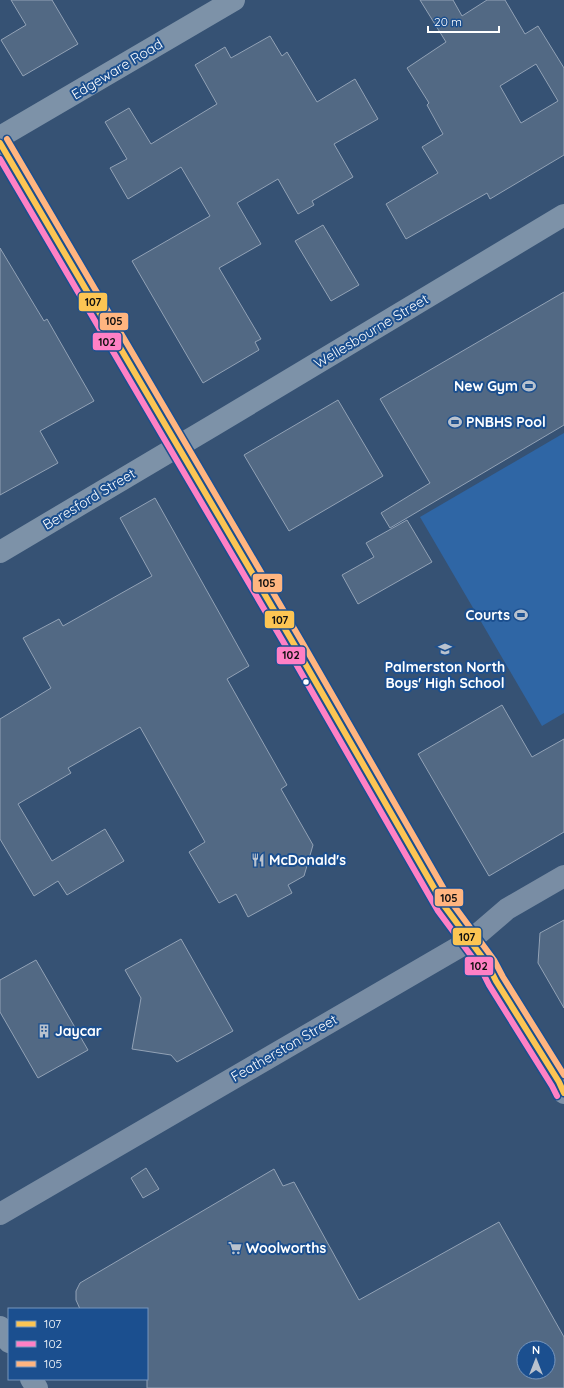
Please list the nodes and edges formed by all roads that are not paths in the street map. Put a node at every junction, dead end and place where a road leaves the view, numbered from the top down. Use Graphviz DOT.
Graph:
graph roads {
  1 [pos="234,0"];
  2 [pos="0,137"];
  3 [pos="0,143"];
  4 [pos="564,216"];
  5 [pos="178,446"];
  6 [pos="0,552"];
  7 [pos="564,876"];
  8 [pos="470,940"];
  9 [pos="564,1093"];
  10 [pos="0,1214"];
  11 [pos="0,1327"];
  12 [pos="8,1340"];
  1 -- 2 [label="street, Edgeware Road"];
  3 -- 5 [label="highway"];
  4 -- 5 [label="street, Wellesbourne Street"];
  5 -- 6 [label="street, Beresford Street"];
  5 -- 8 [label="highway"];
  7 -- 8 [label="main road, Featherston Street"];
  8 -- 9 [label="highway"];
  8 -- 10 [label="main road, Featherston Street"];
  11 -- 12 [label="street"];
}
